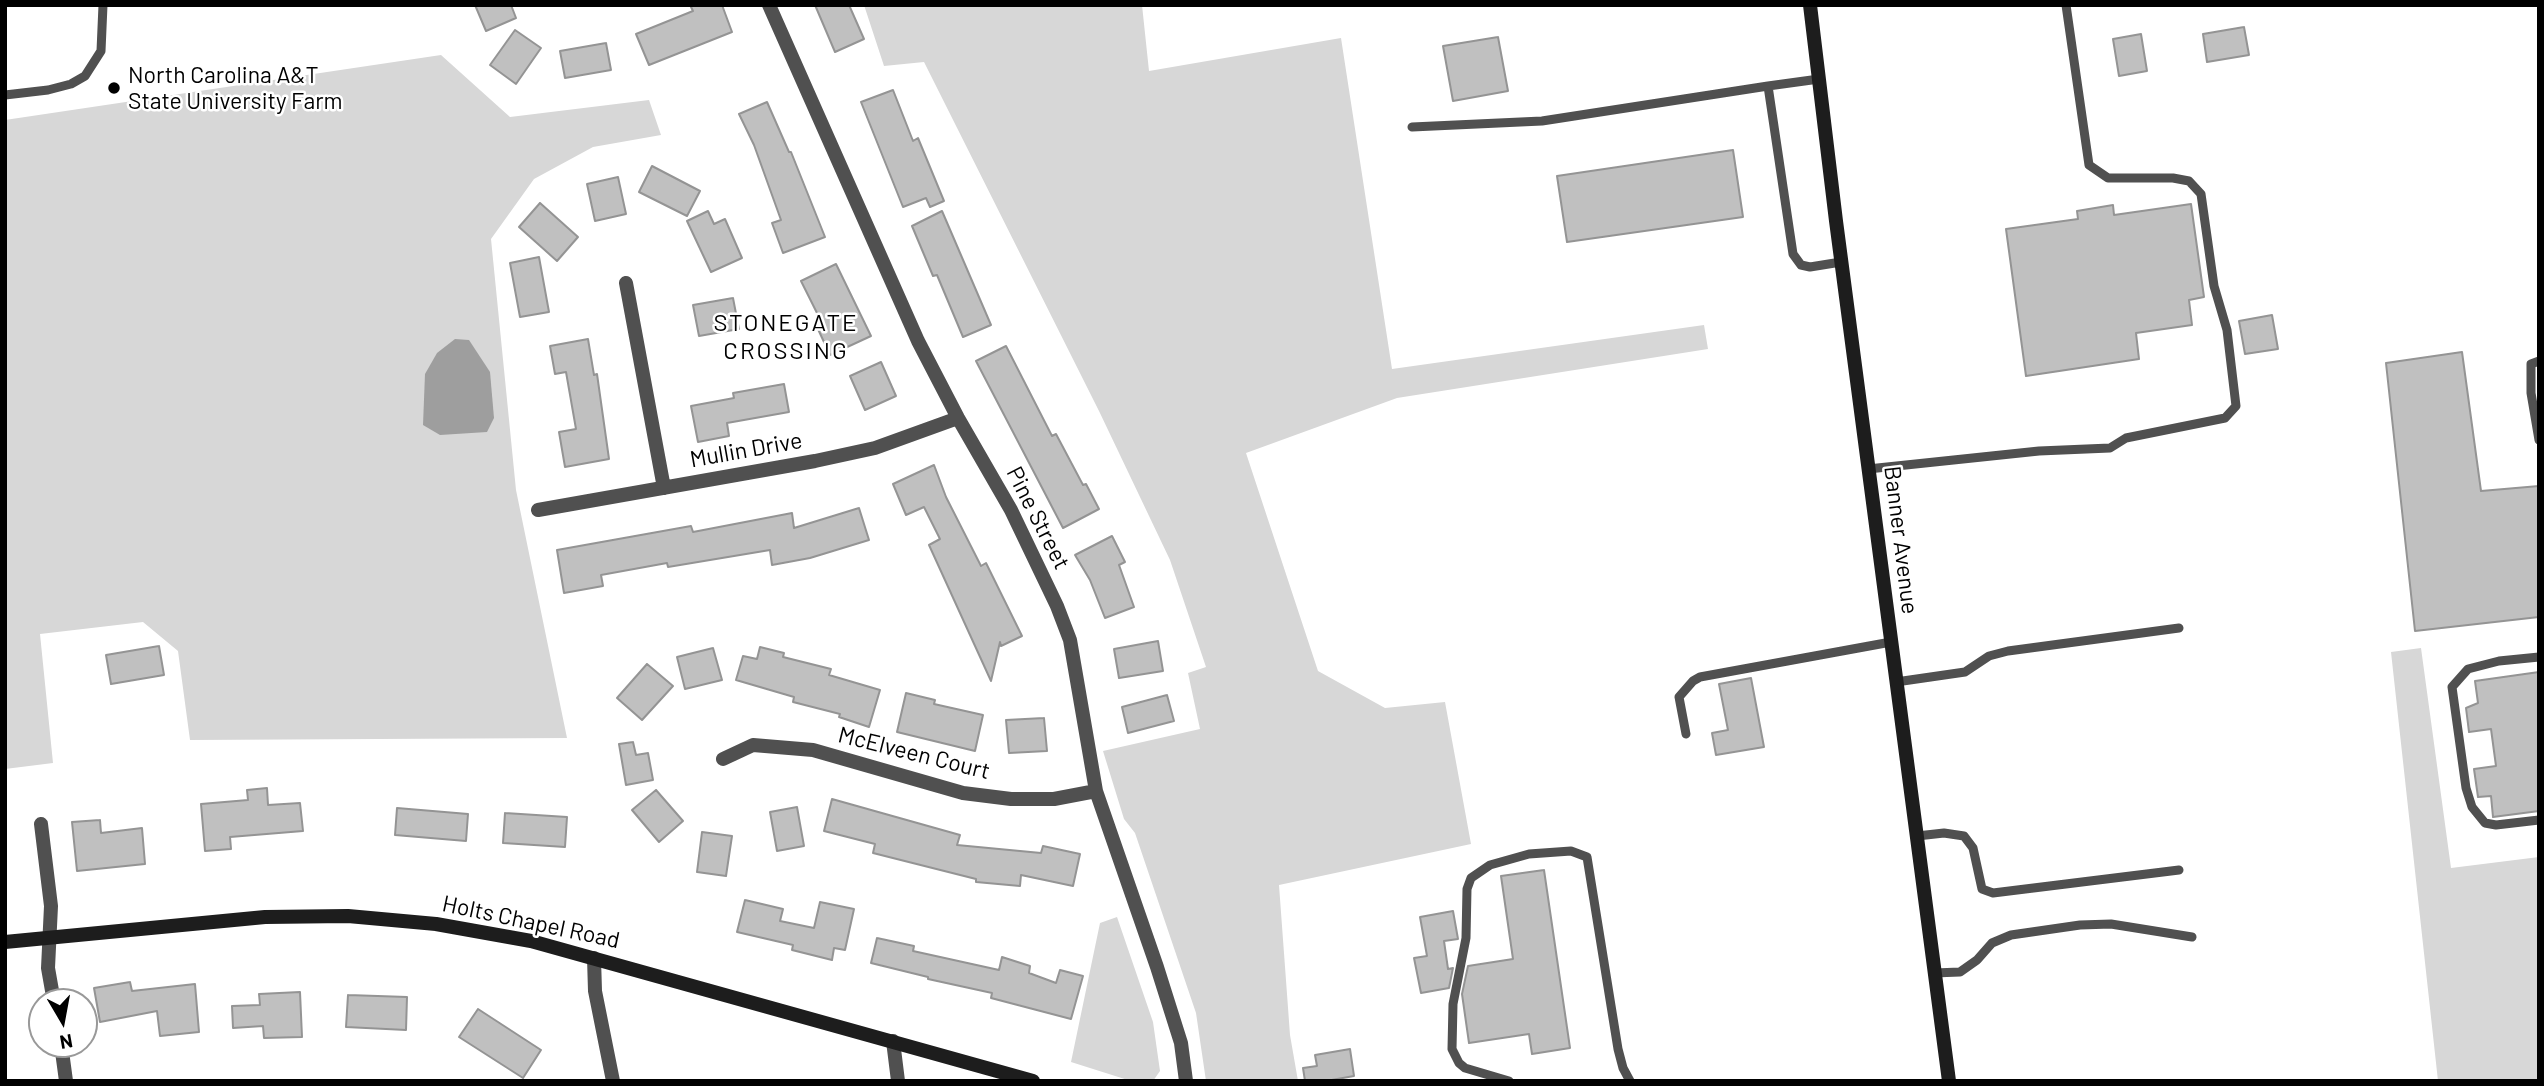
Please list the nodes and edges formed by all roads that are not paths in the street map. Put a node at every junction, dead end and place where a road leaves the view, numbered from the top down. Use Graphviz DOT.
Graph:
graph roads {
  1 [pos="103,5"];
  2 [pos="769,5"];
  3 [pos="1810,5"];
  4 [pos="2066,5"];
  5 [pos="1819,79"];
  6 [pos="1768,86"];
  7 [pos="5,95"];
  8 [pos="1412,127"];
  9 [pos="1842,262"];
  10 [pos="626,283"];
  11 [pos="2539,361"];
  12 [pos="958,418"];
  13 [pos="2539,440"];
  14 [pos="1868,469"];
  15 [pos="664,488"];
  16 [pos="538,509"];
  17 [pos="2179,628"];
  18 [pos="1891,642"];
  19 [pos="2539,657"];
  20 [pos="1896,682"];
  21 [pos="1686,734"];
  22 [pos="723,759"];
  23 [pos="1096,791"];
  24 [pos="2539,820"];
  25 [pos="41,824"];
  26 [pos="1917,836"];
  27 [pos="2179,870"];
  28 [pos="50,937"];
  29 [pos="2192,937"];
  30 [pos="5,942"];
  31 [pos="594,958"];
  32 [pos="1934,974"];
  33 [pos="52,988"];
  34 [pos="893,1041"];
  35 [pos="63,1058"];
  36 [pos="66,1081"];
  37 [pos="613,1081"];
  38 [pos="898,1081"];
  39 [pos="1033,1081"];
  40 [pos="1186,1081"];
  41 [pos="1509,1081"];
  42 [pos="1630,1081"];
  43 [pos="1949,1081"];
  1 -- 7 [label="lane"];
  2 -- 12 [label="street, Pine Street"];
  3 -- 5 [label="street, Banner Avenue"];
  4 -- 14 [label="lane"];
  5 -- 6 [label="lane"];
  5 -- 9 [label="street, Banner Avenue"];
  6 -- 8 [label="lane"];
  6 -- 9 [label="lane"];
  9 -- 14 [label="street, Banner Avenue"];
  10 -- 15 [label="street"];
  11 -- 13 [label="lane"];
  12 -- 15 [label="street, Mullin Drive"];
  12 -- 23 [label="street, Pine Street"];
  14 -- 18 [label="street, Banner Avenue"];
  15 -- 16 [label="street, Mullin Drive"];
  17 -- 20 [label="lane"];
  18 -- 20 [label="street, Banner Avenue"];
  18 -- 21 [label="lane"];
  19 -- 24 [label="lane"];
  20 -- 26 [label="street, Banner Avenue"];
  22 -- 23 [label="street, McElveen Court"];
  23 -- 40 [label="street, Pine Street"];
  25 -- 28 [label="street"];
  26 -- 27 [label="lane"];
  26 -- 32 [label="street, Banner Avenue"];
  28 -- 30 [label="street, Holts Chapel Road"];
  28 -- 31 [label="street, Holts Chapel Road"];
  28 -- 33 [label="street"];
  29 -- 32 [label="lane"];
  31 -- 34 [label="street, Holts Chapel Road"];
  31 -- 37 [label="street"];
  32 -- 43 [label="street, Banner Avenue"];
  34 -- 38 [label="street"];
  34 -- 39 [label="street, Holts Chapel Road"];
  35 -- 36 [label="street"];
  41 -- 42 [label="lane"];
}
